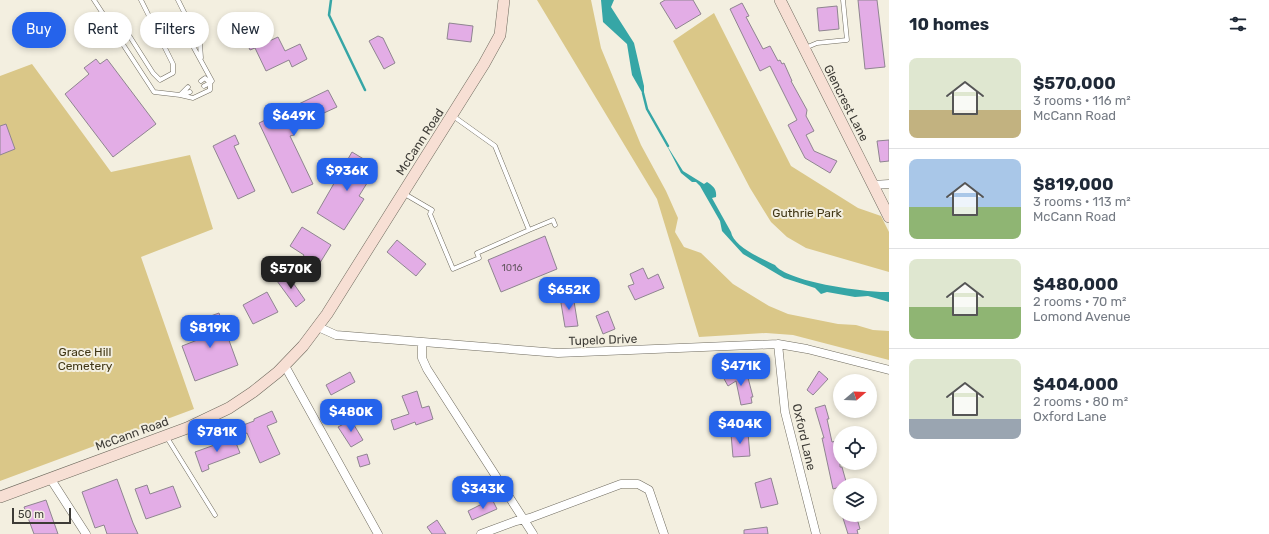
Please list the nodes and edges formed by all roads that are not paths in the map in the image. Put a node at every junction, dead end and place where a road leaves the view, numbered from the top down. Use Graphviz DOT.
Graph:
graph roads {
  1 [pos="94,0"];
  2 [pos="141,0"];
  3 [pos="178,0"];
  4 [pos="504,0"];
  5 [pos="780,0"];
  6 [pos="843,0"];
  7 [pos="102,12"];
  8 [pos="132,40"];
  9 [pos="125,48"];
  10 [pos="194,48"];
  11 [pos="805,49"];
  12 [pos="201,60"];
  13 [pos="201,81"];
  14 [pos="210,83"];
  15 [pos="204,86"];
  16 [pos="188,87"];
  17 [pos="190,92"];
  18 [pos="180,95"];
  19 [pos="453,115"];
  20 [pos="889,184"];
  21 [pos="873,185"];
  22 [pos="403,192"];
  23 [pos="889,217"];
  24 [pos="555,225"];
  25 [pos="528,230"];
  26 [pos="318,327"];
  27 [pos="422,342"];
  28 [pos="778,344"];
  29 [pos="285,366"];
  30 [pos="889,370"];
  31 [pos="166,436"];
  32 [pos="50,478"];
  33 [pos="0,497"];
  34 [pos="215,515"];
  35 [pos="524,520"];
  36 [pos="86,534"];
  37 [pos="378,534"];
  38 [pos="481,534"];
  39 [pos="533,534"];
  40 [pos="664,534"];
  41 [pos="816,534"];
  1 -- 7 [label="lane"];
  2 -- 8 [label="lane"];
  3 -- 12 [label="lane"];
  4 -- 19 [label="street, McCann Road"];
  5 -- 11 [label="street, Glencrest Lane"];
  6 -- 11 [label="lane"];
  9 -- 18 [label="lane"];
  10 -- 12 [label="lane"];
  11 -- 21 [label="street, Glencrest Lane"];
  12 -- 14 [label="lane"];
  13 -- 14 [label="lane"];
  14 -- 15 [label="lane"];
  14 -- 18 [label="lane"];
  16 -- 18 [label="lane"];
  17 -- 18 [label="lane"];
  19 -- 22 [label="street, McCann Road"];
  19 -- 25 [label="lane"];
  20 -- 21 [label="street"];
  21 -- 23 [label="street, Glencrest Lane"];
  22 -- 25 [label="lane"];
  22 -- 26 [label="street, McCann Road"];
  24 -- 25 [label="lane"];
  26 -- 27 [label="street, Tupelo Drive"];
  26 -- 29 [label="street, McCann Road"];
  27 -- 28 [label="street, Tupelo Drive"];
  27 -- 35 [label="street"];
  28 -- 30 [label="street, Tupelo Drive"];
  28 -- 41 [label="street, Oxford Lane"];
  29 -- 31 [label="street, McCann Road"];
  29 -- 37 [label="street"];
  31 -- 32 [label="street, McCann Road"];
  31 -- 34 [label="lane"];
  32 -- 33 [label="street, McCann Road"];
  32 -- 36 [label="street"];
  35 -- 38 [label="street"];
  35 -- 39 [label="street"];
  35 -- 40 [label="street"];
}
